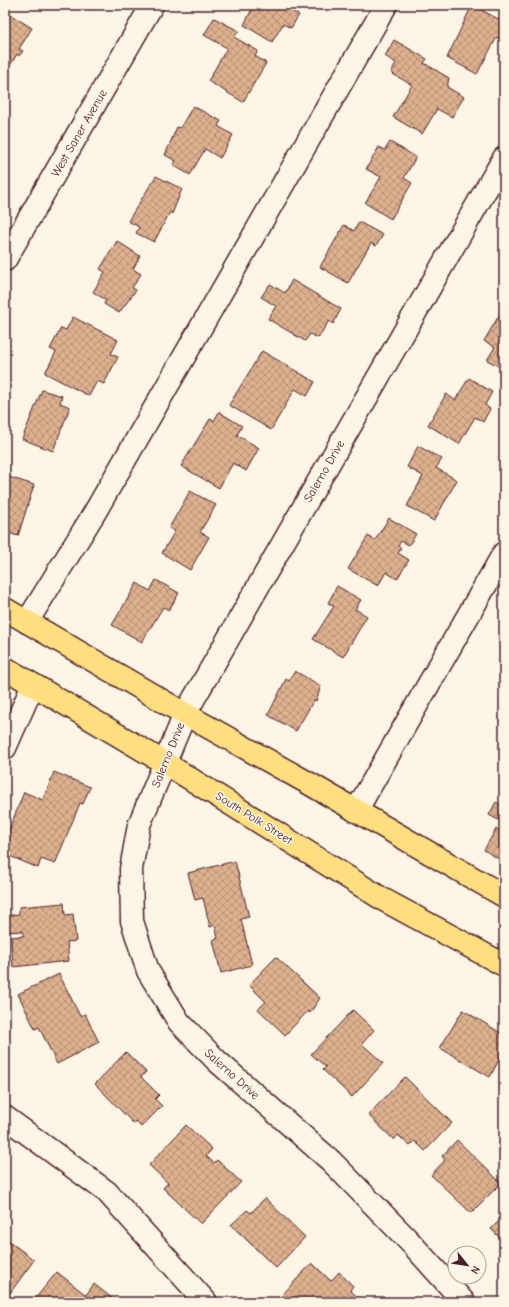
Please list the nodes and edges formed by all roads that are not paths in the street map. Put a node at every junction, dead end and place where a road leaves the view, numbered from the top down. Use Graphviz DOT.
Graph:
graph roads {
  1 [pos="152,5"];
  2 [pos="386,5"];
  3 [pos="504,158"];
  4 [pos="5,260"];
  5 [pos="504,553"];
  6 [pos="5,609"];
  7 [pos="27,622"];
  8 [pos="5,668"];
  9 [pos="33,685"];
  10 [pos="185,714"];
  11 [pos="5,748"];
  12 [pos="165,763"];
  13 [pos="356,811"];
  14 [pos="504,896"];
  15 [pos="504,965"];
  16 [pos="5,1117"];
  17 [pos="206,1302"];
  18 [pos="464,1302"];
  1 -- 4 [label="street, West Saner Avenue"];
  2 -- 7 [label="street"];
  3 -- 10 [label="street, Salerno Drive"];
  5 -- 13 [label="street"];
  6 -- 7 [label="main road"];
  7 -- 10 [label="main road"];
  8 -- 9 [label="main road, South Polk Street"];
  9 -- 11 [label="street"];
  9 -- 12 [label="main road, South Polk Street"];
  10 -- 12 [label="street, Salerno Drive"];
  10 -- 13 [label="main road"];
  12 -- 15 [label="main road, South Polk Street"];
  12 -- 18 [label="street, Salerno Drive"];
  13 -- 14 [label="main road"];
  16 -- 17 [label="street"];
}
